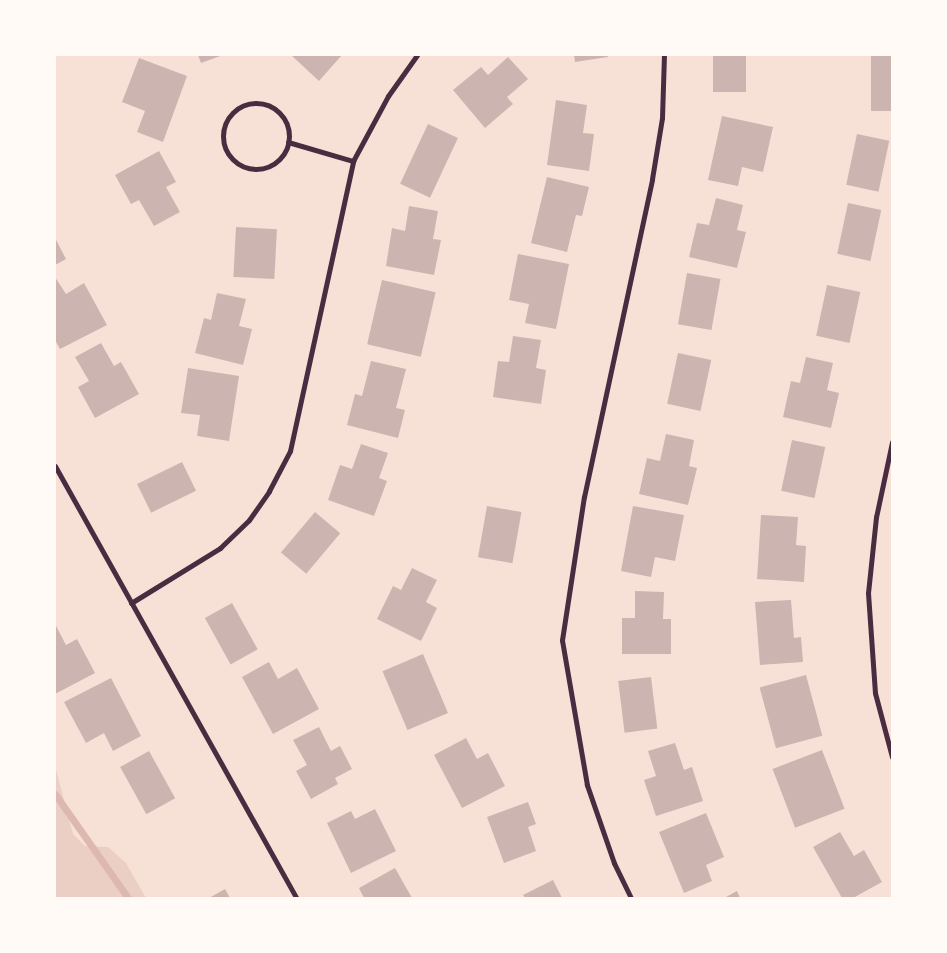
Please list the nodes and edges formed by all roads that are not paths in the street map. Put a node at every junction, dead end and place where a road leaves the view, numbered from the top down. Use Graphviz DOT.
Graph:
graph roads {
  1 [pos="417,55"];
  2 [pos="664,55"];
  3 [pos="288,142"];
  4 [pos="352,161"];
  5 [pos="892,442"];
  6 [pos="55,466"];
  7 [pos="131,603"];
  8 [pos="892,758"];
  9 [pos="296,898"];
  10 [pos="631,898"];
  1 -- 4 [label="street"];
  2 -- 10 [label="street"];
  3 -- 3 [label="street"];
  3 -- 4 [label="street"];
  4 -- 7 [label="street"];
  5 -- 8 [label="street"];
  6 -- 7 [label="street"];
  7 -- 9 [label="street"];
}
